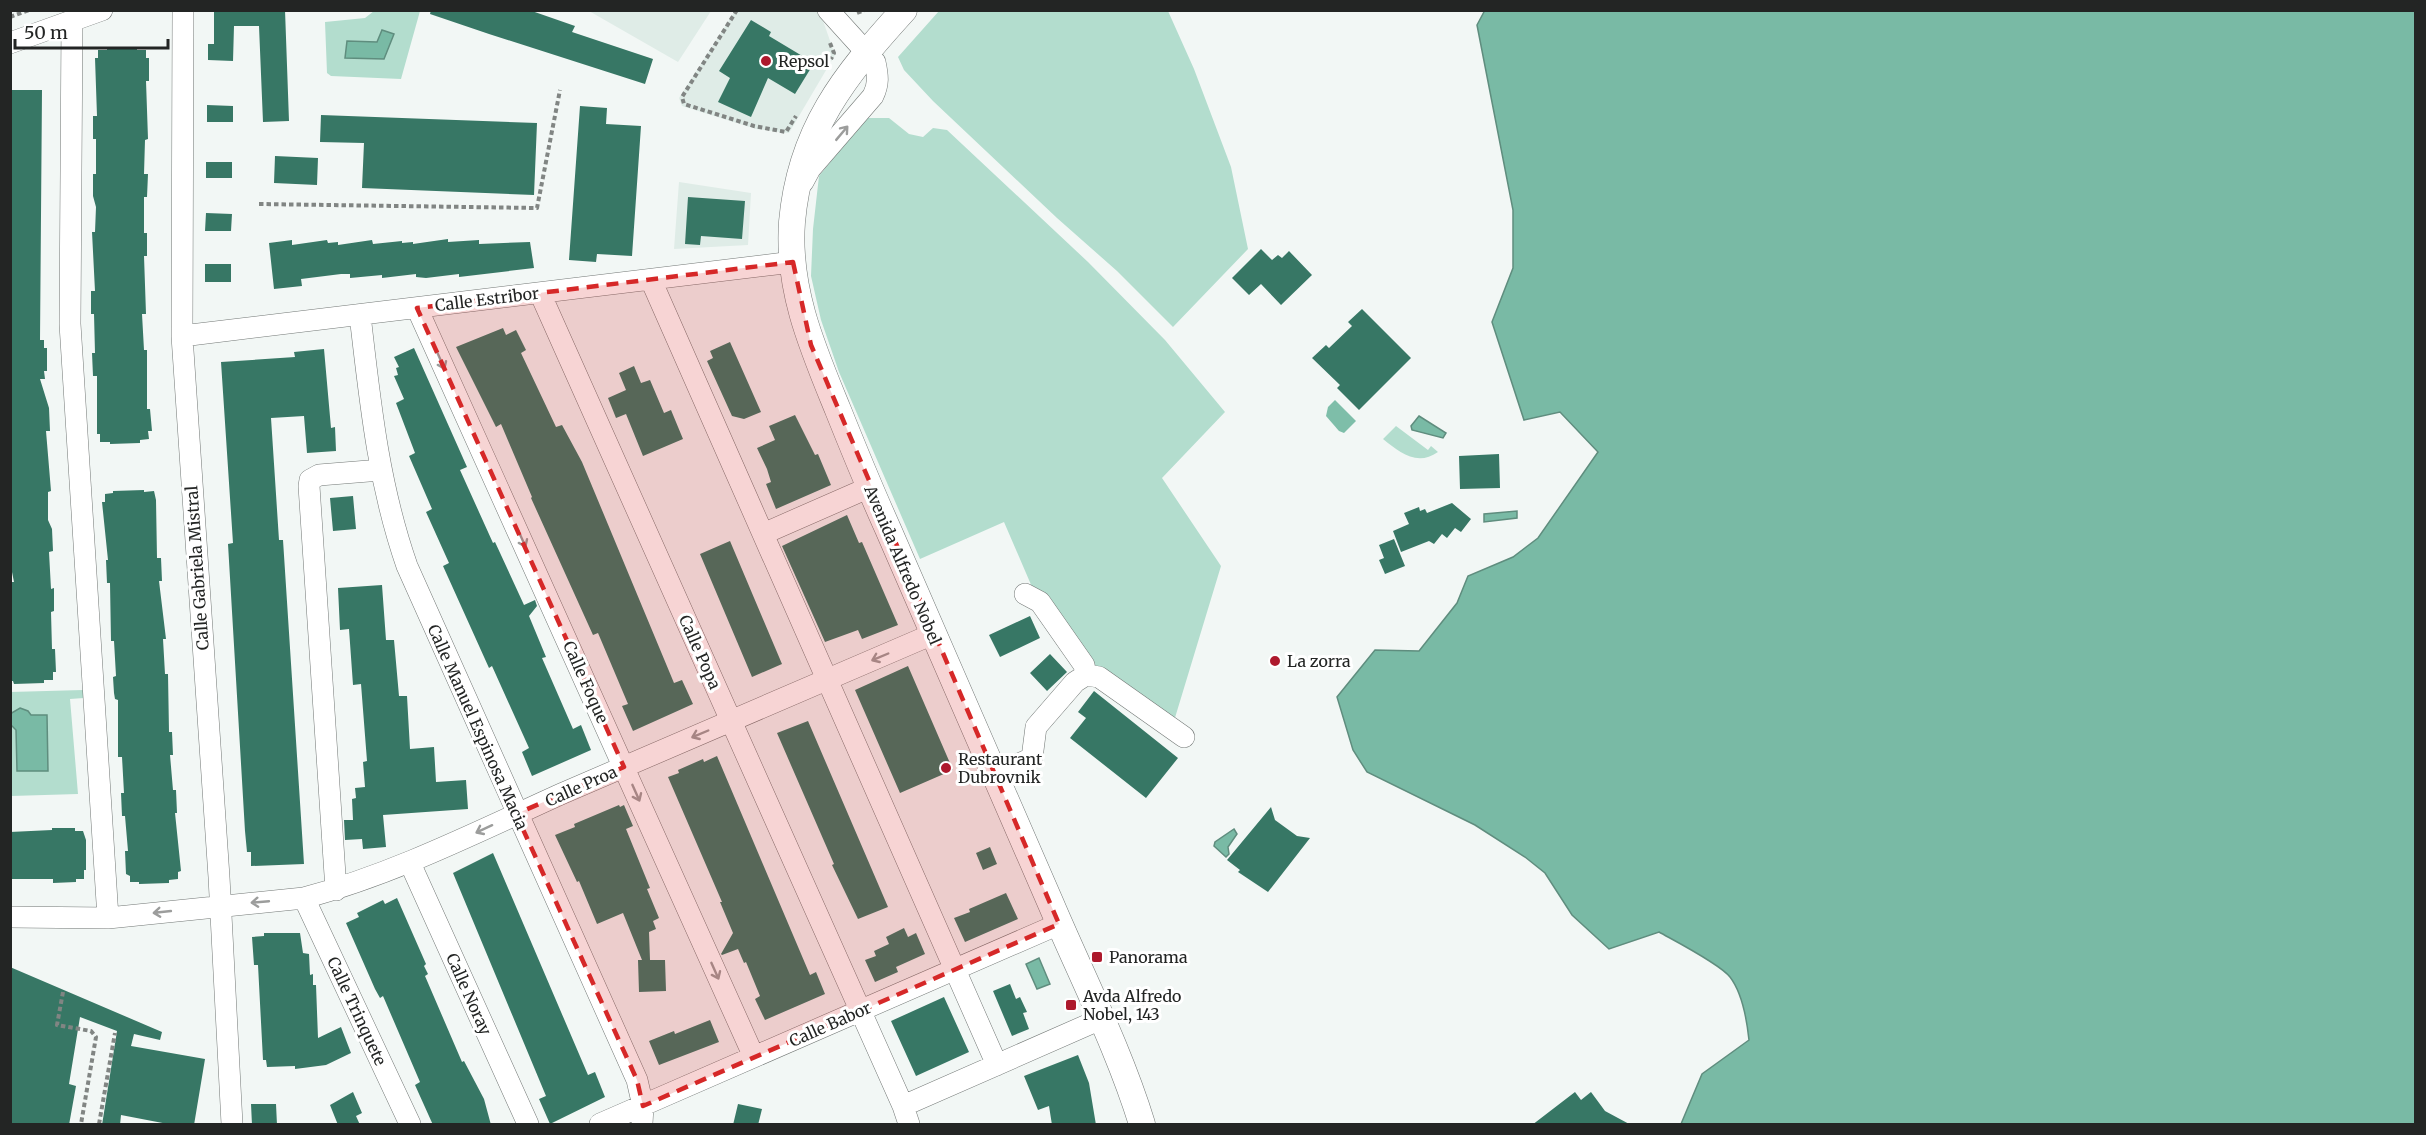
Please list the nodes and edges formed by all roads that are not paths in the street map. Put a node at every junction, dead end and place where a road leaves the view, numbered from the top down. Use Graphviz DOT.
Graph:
graph roads {
  1 [pos="102,10"];
  2 [pos="183,10"];
  3 [pos="828,10"];
  4 [pos="904,10"];
  5 [pos="72,21"];
  6 [pos="10,43"];
  7 [pos="871,57"];
  8 [pos="793,262"];
  9 [pos="651,280"];
  10 [pos="540,293"];
  11 [pos="417,308"];
  12 [pos="360,315"];
  13 [pos="182,336"];
  14 [pos="381,470"];
  15 [pos="870,487"];
  16 [pos="763,534"];
  17 [pos="1025,594"];
  18 [pos="933,634"];
  19 [pos="1086,675"];
  20 [pos="827,679"];
  21 [pos="731,721"];
  22 [pos="1184,736"];
  23 [pos="624,767"];
  24 [pos="995,775"];
  25 [pos="516,814"];
  26 [pos="410,863"];
  27 [pos="336,890"];
  28 [pos="304,898"];
  29 [pos="220,906"];
  30 [pos="10,917"];
  31 [pos="108,918"];
  32 [pos="1059,924"];
  33 [pos="955,969"];
  34 [pos="861,1010"];
  35 [pos="1101,1019"];
  36 [pos="754,1057"];
  37 [pos="997,1065"];
  38 [pos="643,1115"];
  39 [pos="906,1115"];
  40 [pos="232,1125"];
  41 [pos="410,1125"];
  42 [pos="528,1125"];
  43 [pos="600,1125"];
  44 [pos="1142,1125"];
  1 -- 5 [label="street"];
  2 -- 13 [label="street, Calle Gabriela Mistral"];
  3 -- 7 [label="street"];
  4 -- 7 [label="main road, Avenida Alfredo Nobel"];
  5 -- 6 [label="street"];
  5 -- 31 [label="street"];
  7 -- 8 [label="main road, Avenida Alfredo Nobel"];
  8 -- 9 [label="street, Calle Estribor"];
  8 -- 15 [label="main road, Avenida Alfredo Nobel"];
  9 -- 10 [label="street, Calle Estribor"];
  9 -- 16 [label="street"];
  10 -- 11 [label="street, Calle Estribor"];
  10 -- 21 [label="street, Calle Popa"];
  11 -- 12 [label="street, Calle Estribor"];
  11 -- 23 [label="street, Calle Foque, one-way"];
  12 -- 13 [label="street, Calle Estribor"];
  12 -- 14 [label="street, Calle Manuel Espinosa Macia"];
  13 -- 29 [label="street, Calle Gabriela Mistral"];
  14 -- 25 [label="street, Calle Manuel Espinosa Macia"];
  14 -- 27 [label="street"];
  15 -- 16 [label="street"];
  15 -- 18 [label="main road, Avenida Alfredo Nobel"];
  16 -- 20 [label="street"];
  17 -- 19 [label="street"];
  18 -- 20 [label="street, Calle Proa, one-way"];
  18 -- 24 [label="main road, Avenida Alfredo Nobel"];
  19 -- 22 [label="street"];
  19 -- 24 [label="street"];
  20 -- 21 [label="street, Calle Proa"];
  20 -- 33 [label="street"];
  21 -- 23 [label="street, Calle Proa, one-way"];
  21 -- 34 [label="street, Calle Popa"];
  23 -- 25 [label="street, Calle Proa"];
  23 -- 36 [label="street, Calle Foque, one-way"];
  24 -- 32 [label="main road, Avenida Alfredo Nobel"];
  25 -- 26 [label="street, Calle Proa, one-way"];
  25 -- 38 [label="street, Calle Manuel Espinosa Macia"];
  26 -- 27 [label="street, Calle Proa"];
  26 -- 42 [label="street, Calle Noray"];
  27 -- 28 [label="street, Calle Proa"];
  28 -- 29 [label="street, Calle Proa, one-way"];
  28 -- 41 [label="street, Calle Trinquete"];
  29 -- 31 [label="street, Calle Proa, one-way"];
  29 -- 40 [label="street, Calle Gabriela Mistral"];
  30 -- 31 [label="street, Calle Proa"];
  32 -- 33 [label="street, Calle Babor"];
  32 -- 35 [label="main road, Avenida Alfredo Nobel"];
  33 -- 34 [label="street, Calle Babor"];
  33 -- 37 [label="street"];
  34 -- 36 [label="street, Calle Babor"];
  34 -- 39 [label="street, Calle Popa"];
  35 -- 37 [label="street"];
  35 -- 44 [label="main road, Avenida Alfredo Nobel"];
  36 -- 38 [label="street, Calle Babor"];
  37 -- 39 [label="street"];
  38 -- 43 [label="street, Calle Babor"];
}
